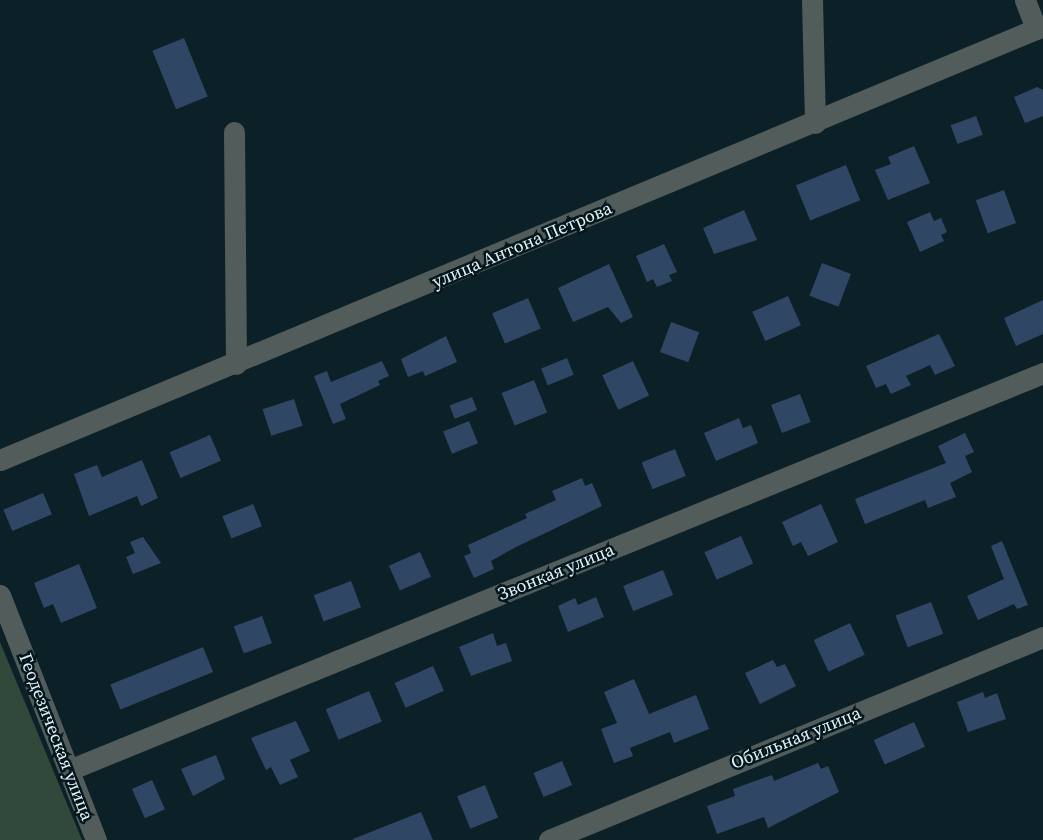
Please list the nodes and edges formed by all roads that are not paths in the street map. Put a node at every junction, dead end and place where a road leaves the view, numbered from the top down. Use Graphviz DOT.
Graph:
graph roads {
  1 [pos="812,0"];
  2 [pos="1025,0"];
  3 [pos="1039,28"];
  4 [pos="814,123"];
  5 [pos="233,132"];
  6 [pos="236,363"];
  7 [pos="1043,373"];
  8 [pos="0,460"];
  9 [pos="0,595"];
  10 [pos="1043,637"];
  11 [pos="69,770"];
  12 [pos="96,840"];
  13 [pos="550,840"];
  1 -- 4 [label="street"];
  2 -- 3 [label="street"];
  3 -- 4 [label="street, улица Антона Петрова"];
  4 -- 6 [label="street, улица Антона Петрова"];
  5 -- 6 [label="street"];
  6 -- 8 [label="street, улица Антона Петрова"];
  7 -- 11 [label="street, Звонкая улица"];
  9 -- 11 [label="street, Геодезическая улица"];
  10 -- 13 [label="street, Обильная улица"];
  11 -- 12 [label="street, Геодезическая улица"];
}
